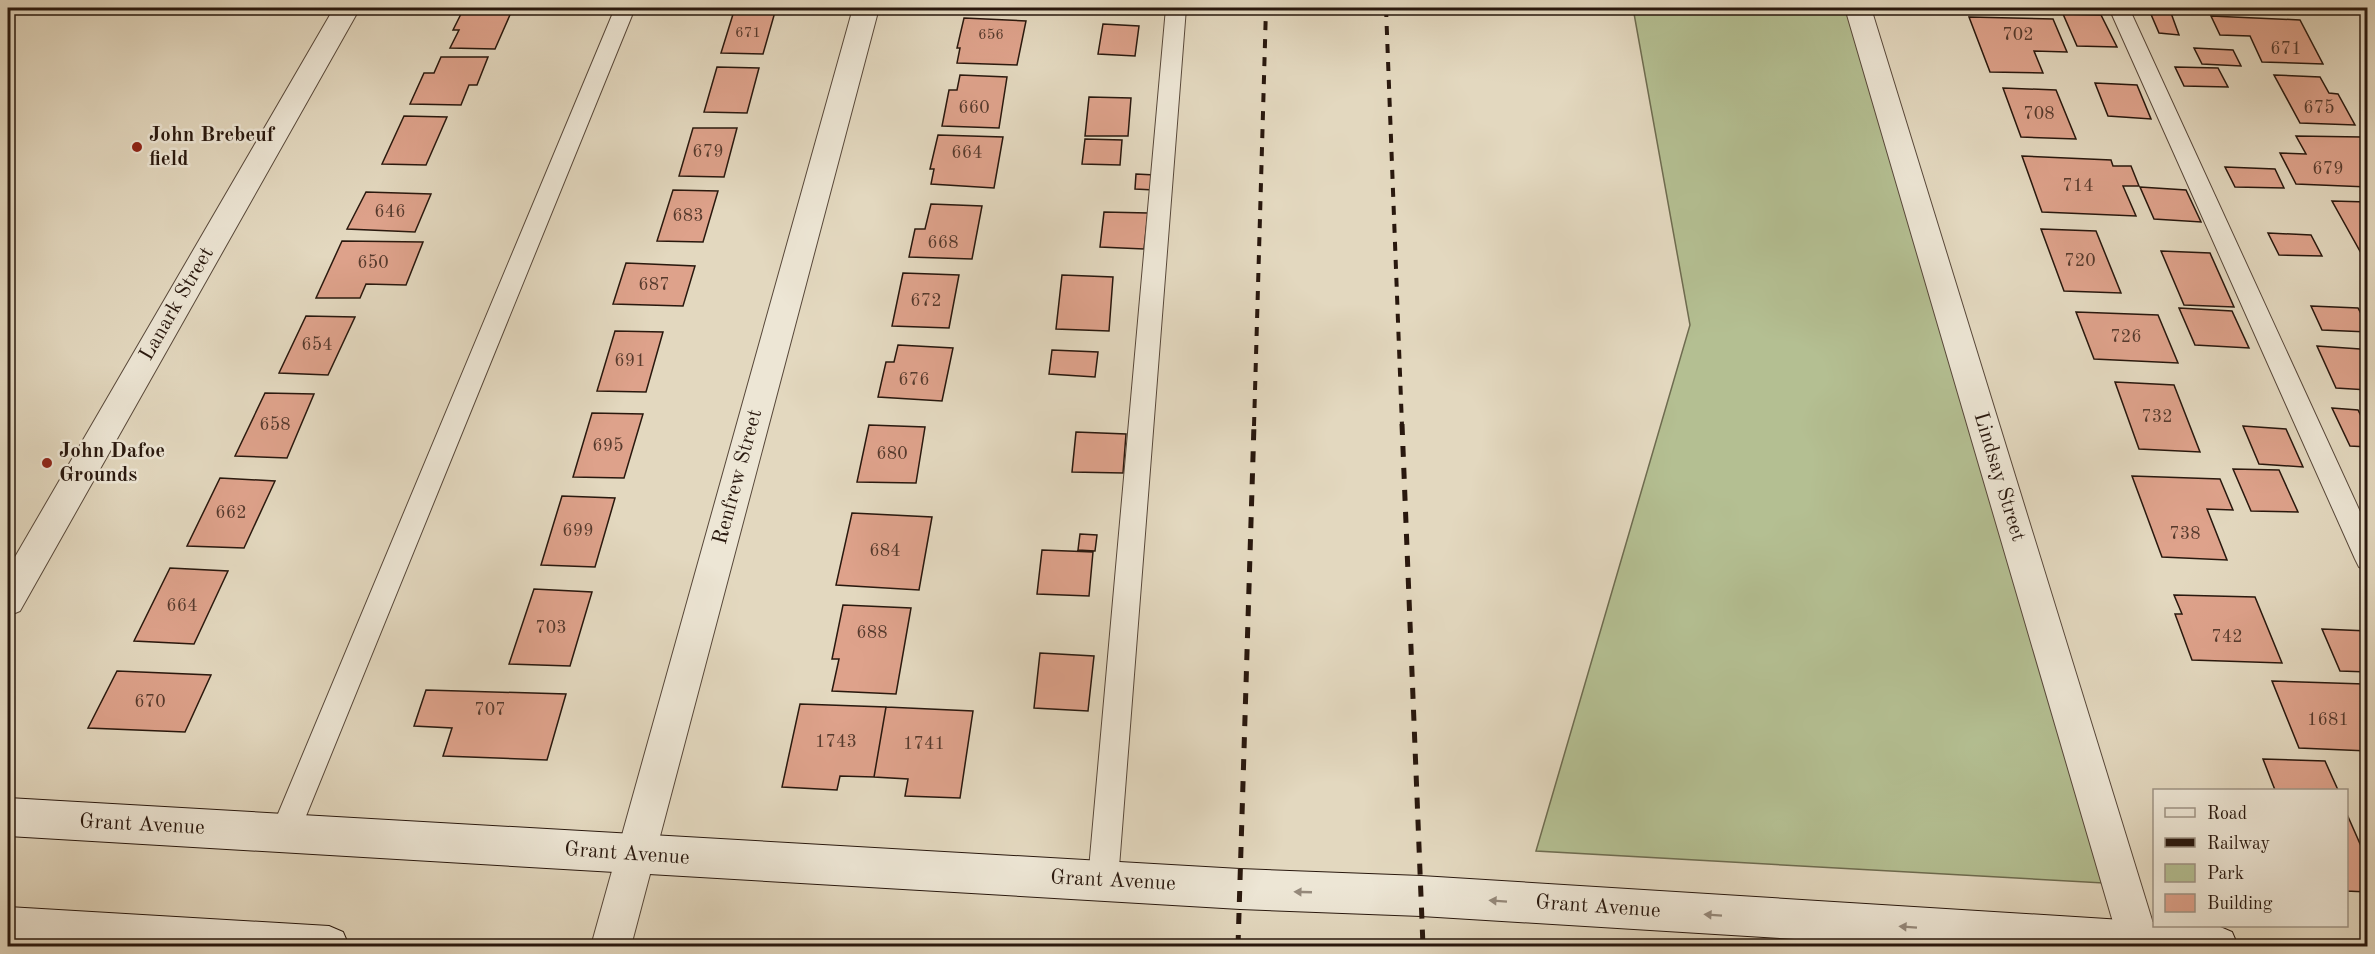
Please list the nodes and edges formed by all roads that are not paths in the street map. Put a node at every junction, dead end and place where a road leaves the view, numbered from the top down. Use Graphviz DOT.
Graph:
graph roads {
  1 [pos="346,8"];
  2 [pos="625,8"];
  3 [pos="866,8"];
  4 [pos="1176,8"];
  5 [pos="1858,8"];
  6 [pos="2119,8"];
  7 [pos="2367,559"];
  8 [pos="8,600"];
  9 [pos="8,817"];
  10 [pos="285,833"];
  11 [pos="635,854"];
  12 [pos="1103,880"];
  13 [pos="8,927"];
  14 [pos="241,943"];
  15 [pos="2139,944"];
  16 [pos="329,946"];
  17 [pos="612,946"];
  18 [pos="2218,946"];
  1 -- 8 [label="street, Lanark Street"];
  2 -- 10 [label="lane"];
  3 -- 11 [label="street, Renfrew Street"];
  4 -- 12 [label="lane"];
  5 -- 15 [label="street, Lindsay Street"];
  6 -- 7 [label="lane"];
  9 -- 10 [label="street, Grant Avenue"];
  10 -- 11 [label="street, Grant Avenue"];
  11 -- 12 [label="street, Grant Avenue"];
  11 -- 17 [label="street, Renfrew Street"];
  15 -- 12 [label="street, Grant Avenue, one-way"];
  13 -- 14 [label="street"];
  14 -- 16 [label="street"];
  15 -- 18 [label="street, Grant Avenue"];
}
